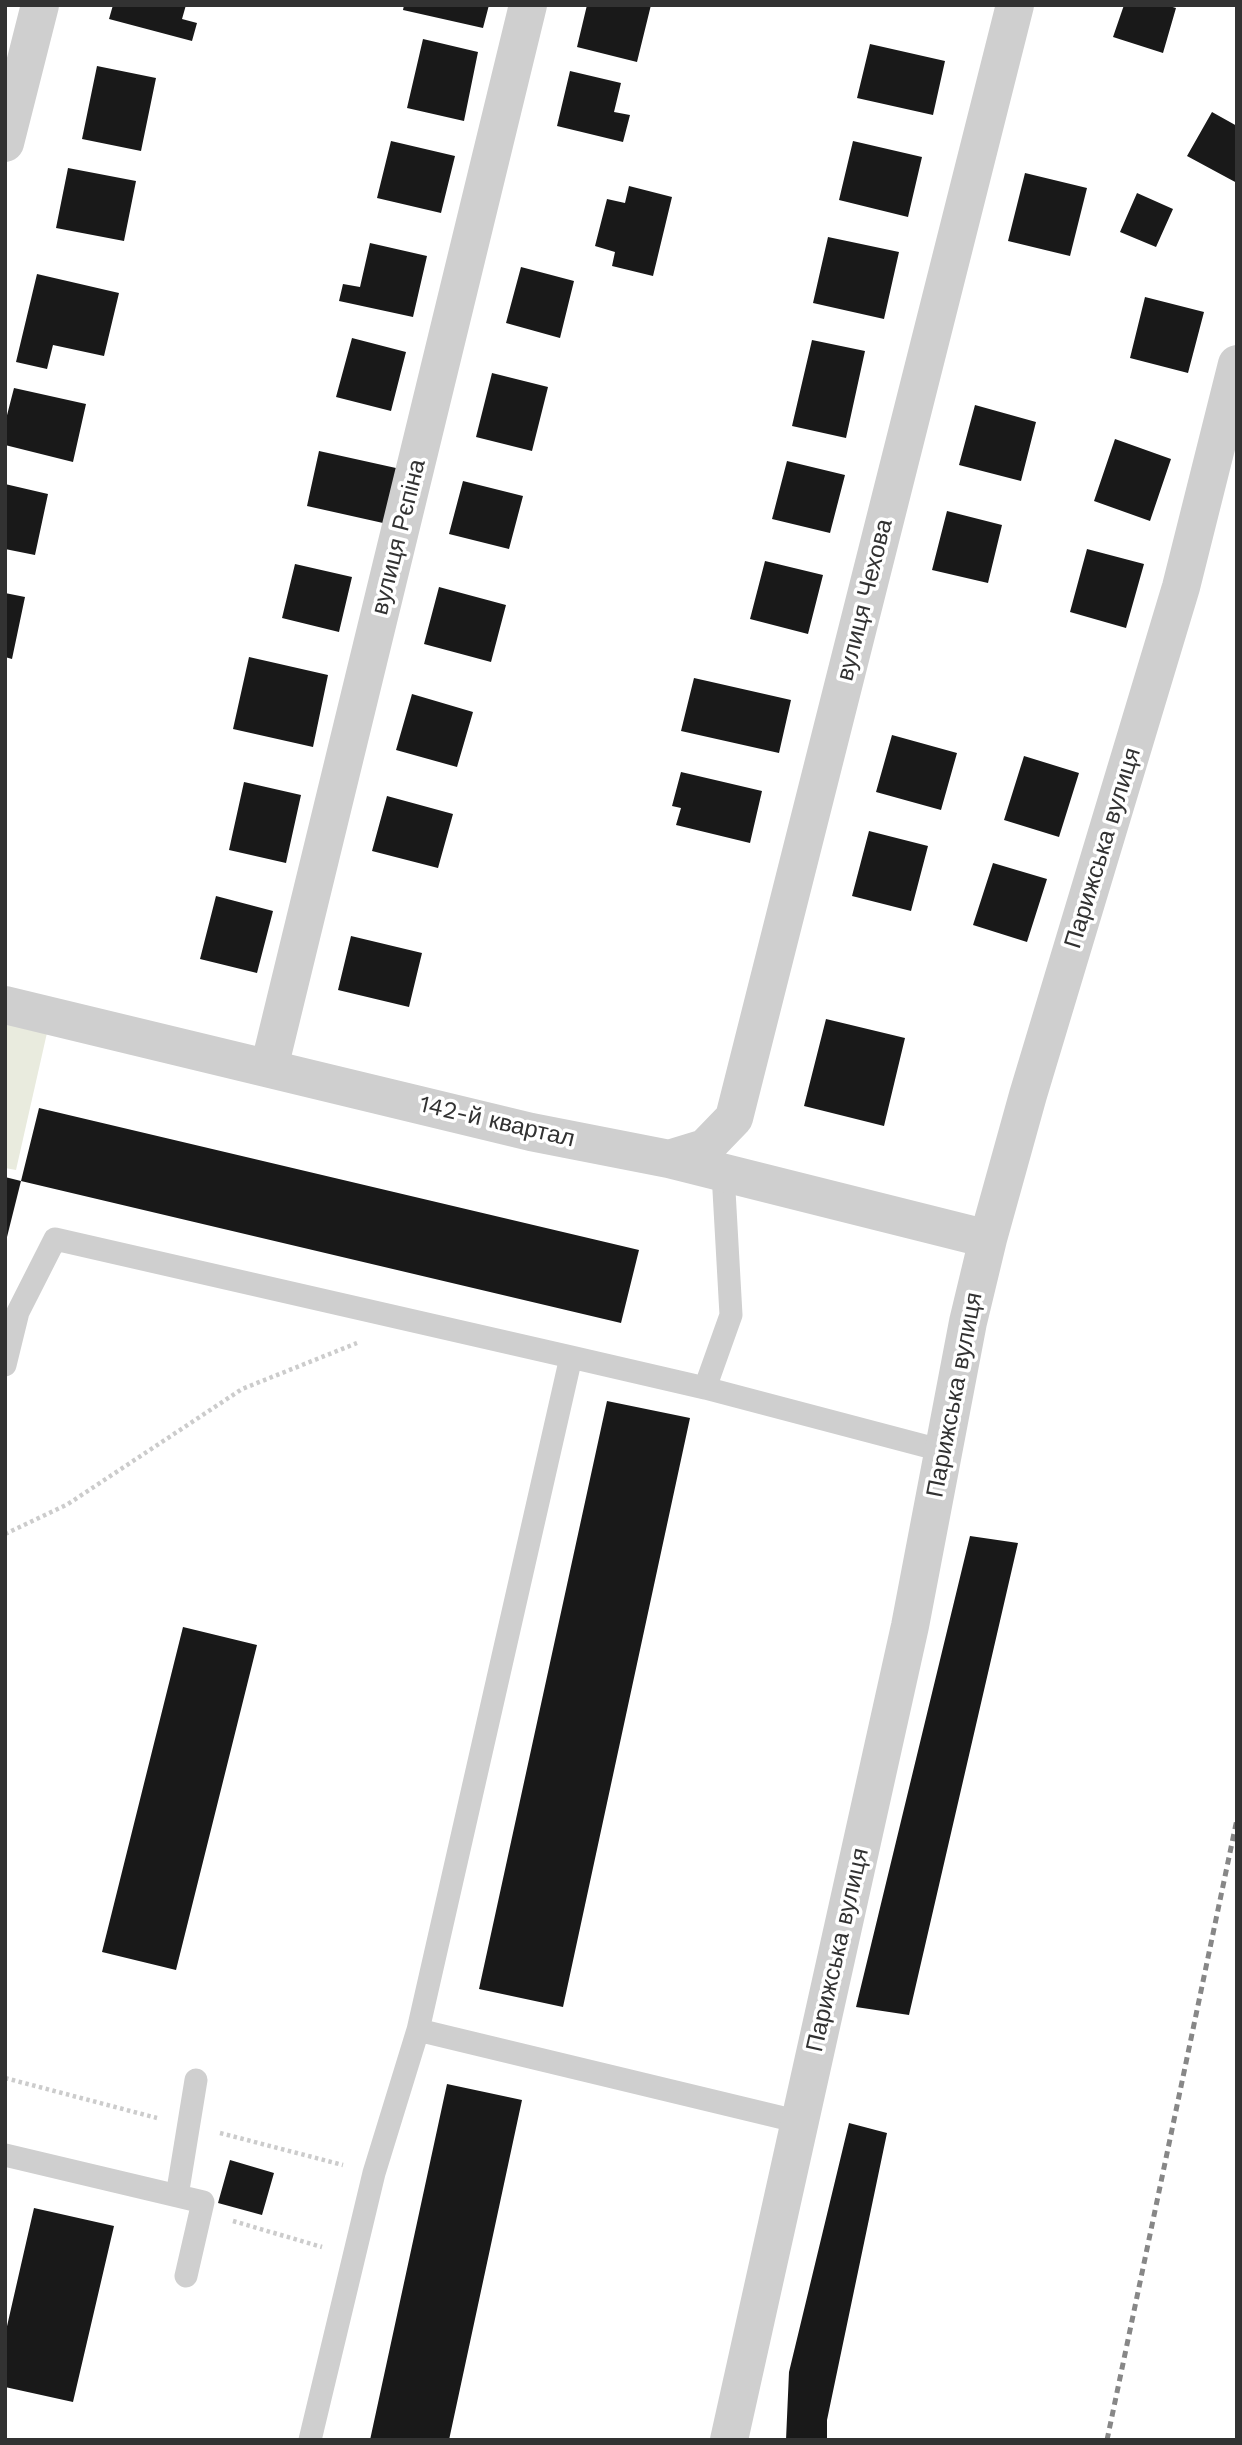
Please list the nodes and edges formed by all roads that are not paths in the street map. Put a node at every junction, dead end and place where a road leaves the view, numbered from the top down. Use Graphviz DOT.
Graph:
graph roads {
  1 [pos="40,5"];
  2 [pos="528,5"];
  3 [pos="1016,5"];
  4 [pos="5,143"];
  5 [pos="1237,364"];
  6 [pos="5,1005"];
  7 [pos="269,1068"];
  8 [pos="669,1159"];
  9 [pos="723,1173"];
  10 [pos="988,1239"];
  11 [pos="571,1357"];
  12 [pos="5,1365"];
  13 [pos="705,1388"];
  14 [pos="944,1451"];
  15 [pos="418,2029"];
  16 [pos="196,2080"];
  17 [pos="800,2122"];
  18 [pos="5,2155"];
  19 [pos="177,2196"];
  20 [pos="186,2276"];
  21 [pos="310,2440"];
  22 [pos="729,2440"];
  1 -- 4 [label="street"];
  2 -- 7 [label="street, вулиця Рєпіна"];
  3 -- 8 [label="street, вулиця Чехова"];
  5 -- 10 [label="street, Парижська вулиця"];
  6 -- 7 [label="street, 142-й квартал"];
  7 -- 8 [label="street, 142-й квартал"];
  8 -- 9 [label="street, 142-й квартал"];
  9 -- 10 [label="street, 142-й квартал"];
  9 -- 13 [label="lane"];
  10 -- 14 [label="street, Парижська вулиця"];
  11 -- 12 [label="lane"];
  11 -- 13 [label="lane"];
  11 -- 15 [label="lane"];
  13 -- 14 [label="lane"];
  14 -- 17 [label="street, Парижська вулиця"];
  15 -- 17 [label="lane"];
  15 -- 21 [label="lane"];
  16 -- 19 [label="lane"];
  17 -- 22 [label="street, Парижська вулиця"];
  18 -- 19 [label="lane"];
  19 -- 20 [label="lane"];
}
